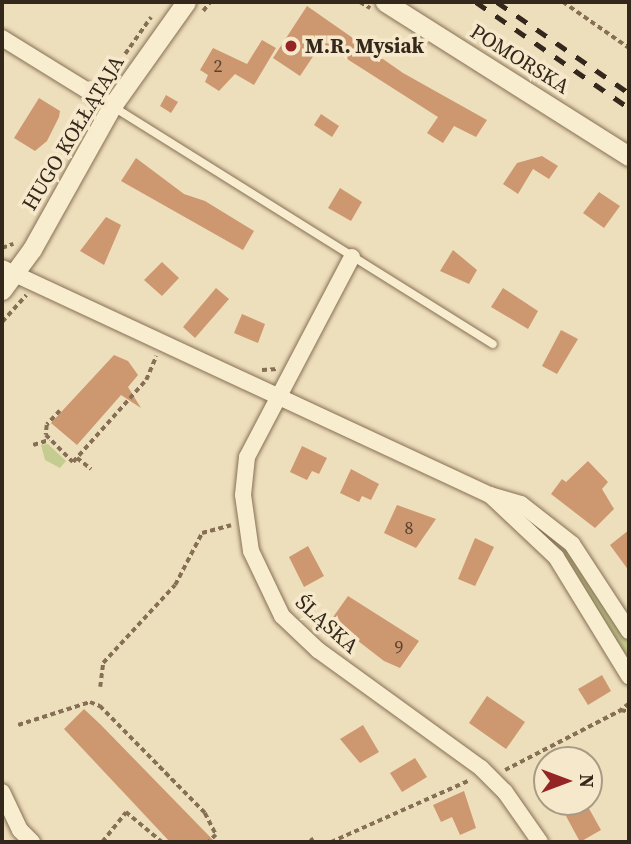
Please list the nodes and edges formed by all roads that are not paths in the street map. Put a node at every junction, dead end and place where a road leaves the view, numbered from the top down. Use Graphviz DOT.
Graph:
graph roads {
  1 [pos="186,2"];
  2 [pos="385,2"];
  3 [pos="2,38"];
  4 [pos="112,106"];
  5 [pos="629,156"];
  6 [pos="352,257"];
  7 [pos="8,271"];
  8 [pos="2,290"];
  9 [pos="493,344"];
  10 [pos="276,395"];
  11 [pos="490,495"];
  12 [pos="629,631"];
  13 [pos="629,676"];
  14 [pos="2,792"];
  15 [pos="32,842"];
  16 [pos="540,842"];
  1 -- 4 [label="street, HUGO KOŁŁĄTAJA"];
  2 -- 5 [label="street, POMORSKA"];
  3 -- 4 [label="street"];
  4 -- 6 [label="lane"];
  4 -- 7 [label="street, HUGO KOŁŁĄTAJA"];
  6 -- 9 [label="lane"];
  6 -- 10 [label="street, ŚLĄSKA"];
  7 -- 8 [label="street, HUGO KOŁŁĄTAJA"];
  7 -- 10 [label="street"];
  10 -- 11 [label="street"];
  10 -- 16 [label="street, ŚLĄSKA"];
  11 -- 12 [label="street"];
  11 -- 13 [label="street"];
  14 -- 15 [label="street"];
}
